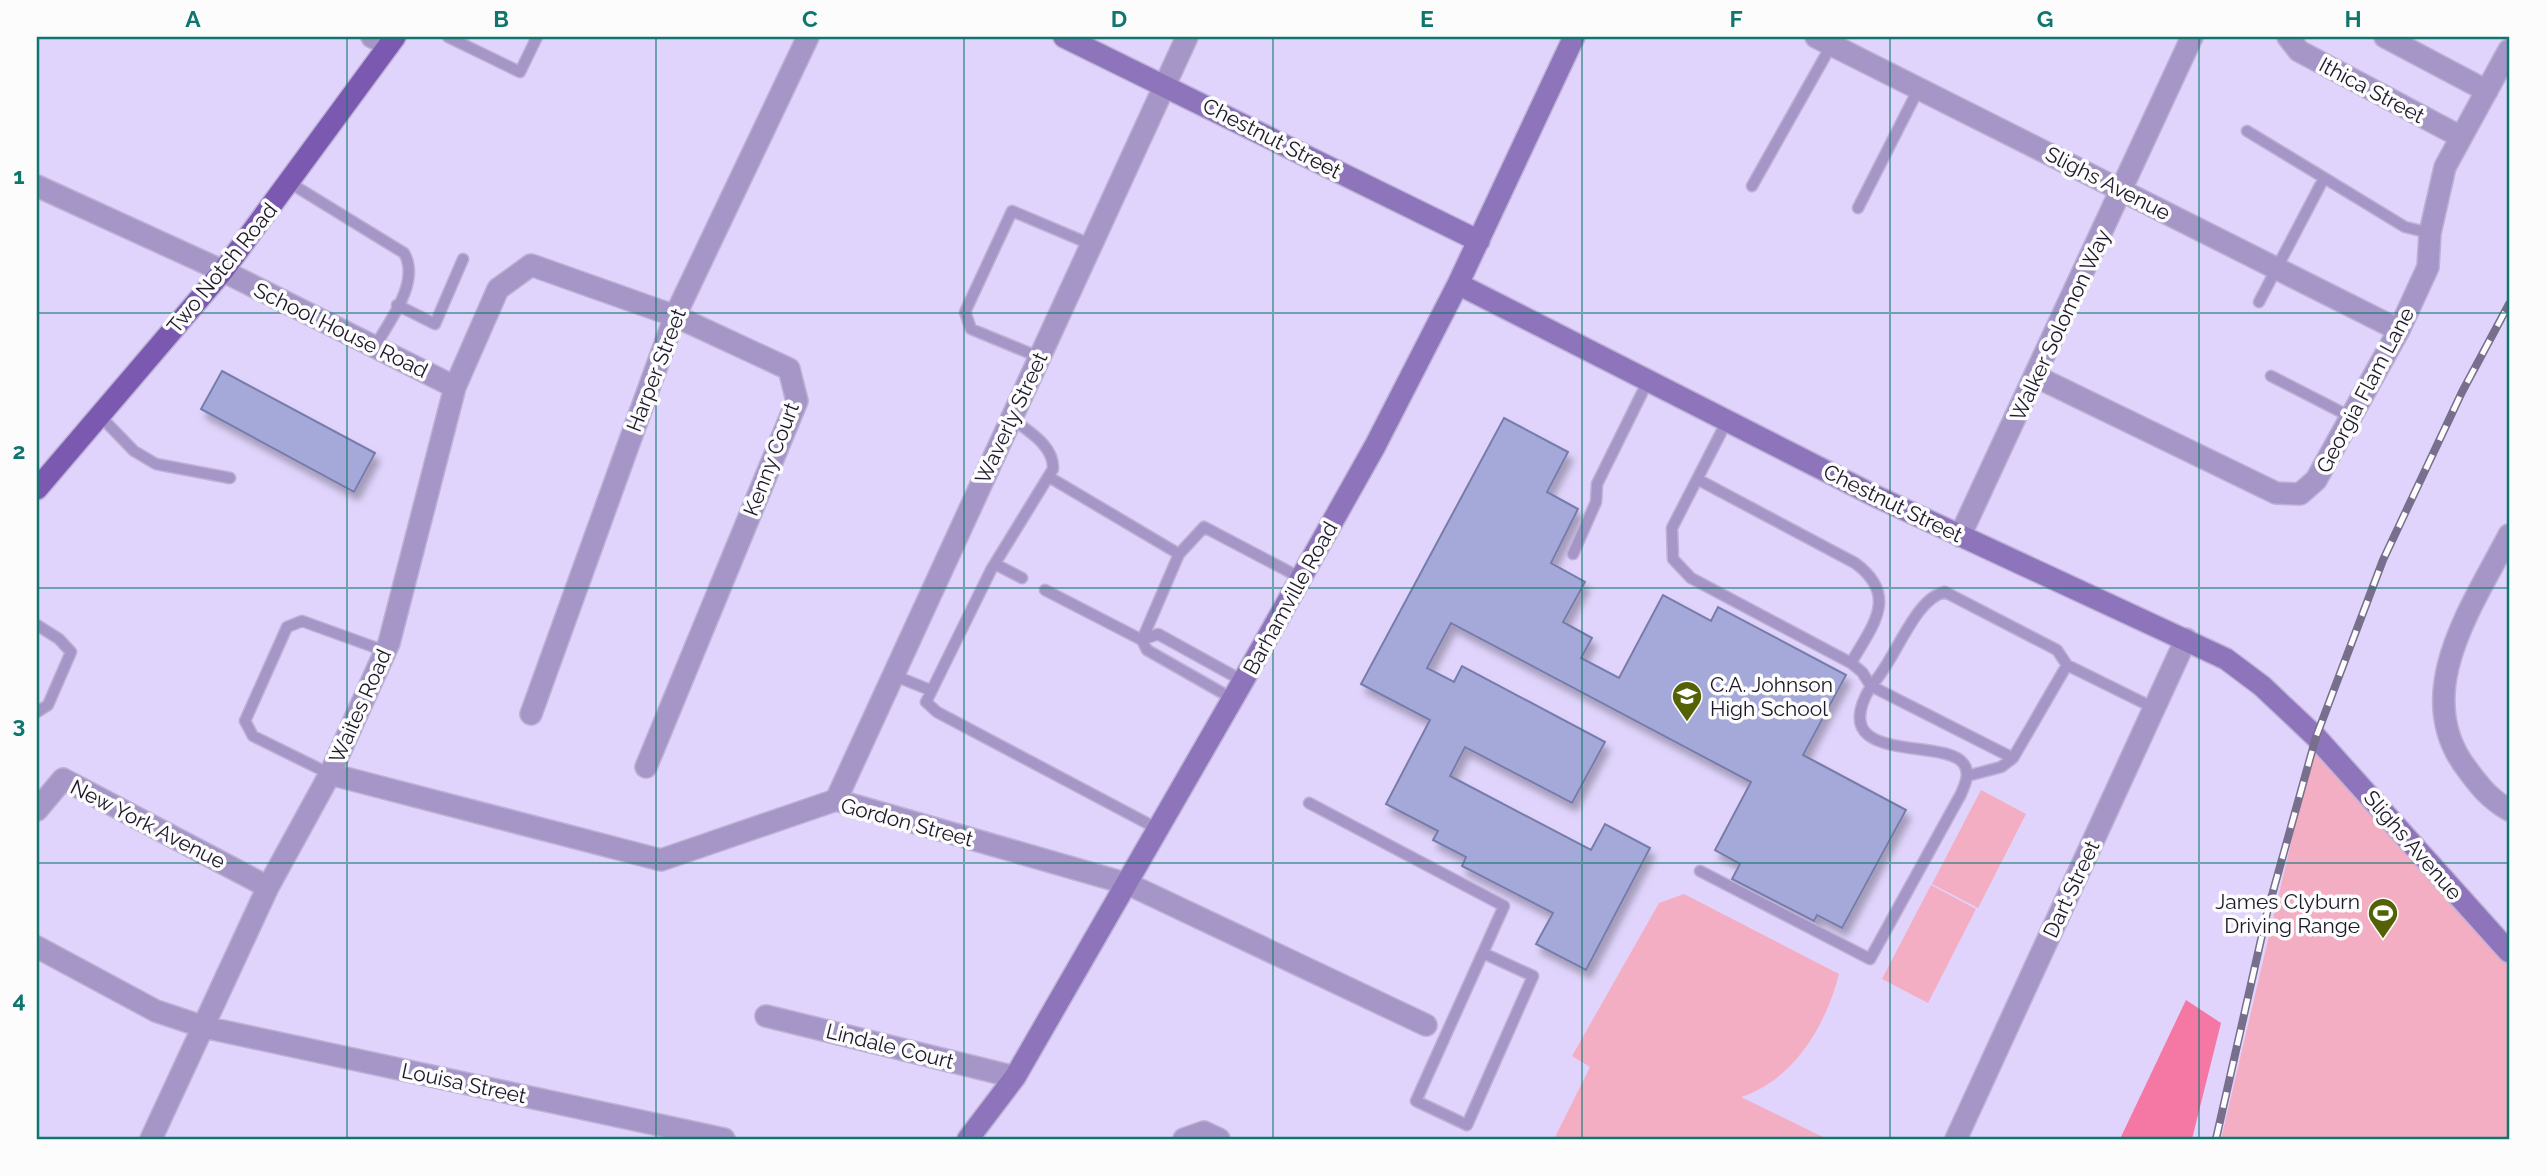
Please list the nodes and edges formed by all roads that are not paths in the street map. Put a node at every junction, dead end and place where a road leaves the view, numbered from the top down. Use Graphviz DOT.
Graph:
graph roads {
  1 [pos="448,37"];
  2 [pos="480,37"];
  3 [pos="537,37"];
  4 [pos="808,37"];
  5 [pos="1064,37"];
  6 [pos="1186,37"];
  7 [pos="1574,37"];
  8 [pos="2192,37"];
  9 [pos="2288,37"];
  10 [pos="2385,37"];
  11 [pos="385,40"];
  12 [pos="1824,41"];
  13 [pos="474,50"];
  14 [pos="2509,50"];
  15 [pos="1164,83"];
  16 [pos="1919,88"];
  17 [pos="2487,91"];
  18 [pos="2247,131"];
  19 [pos="2460,137"];
  20 [pos="2324,178"];
  21 [pos="290,183"];
  22 [pos="37,186"];
  23 [pos="1752,186"];
  24 [pos="2123,190"];
  25 [pos="1858,208"];
  26 [pos="2430,233"];
  27 [pos="1479,241"];
  28 [pos="1090,244"];
  29 [pos="463,259"];
  30 [pos="531,265"];
  31 [pos="2278,269"];
  32 [pos="223,271"];
  33 [pos="1458,284"];
  34 [pos="2259,302"];
  35 [pos="397,305"];
  36 [pos="675,316"];
  37 [pos="2399,330"];
  38 [pos="375,347"];
  39 [pos="1039,357"];
  40 [pos="2035,376"];
  41 [pos="2271,376"];
  42 [pos="1648,381"];
  43 [pos="455,387"];
  44 [pos="100,416"];
  45 [pos="2351,416"];
  46 [pos="1011,418"];
  47 [pos="1727,421"];
  48 [pos="1049,477"];
  49 [pos="230,478"];
  50 [pos="1697,479"];
  51 [pos="37,489"];
  52 [pos="2509,535"];
  53 [pos="1960,536"];
  54 [pos="1179,554"];
  55 [pos="1573,554"];
  56 [pos="995,564"];
  57 [pos="1022,578"];
  58 [pos="1301,578"];
  59 [pos="1045,590"];
  60 [pos="37,625"];
  61 [pos="2186,639"];
  62 [pos="1142,640"];
  63 [pos="385,651"];
  64 [pos="1851,663"];
  65 [pos="2067,665"];
  66 [pos="893,675"];
  67 [pos="1871,686"];
  68 [pos="930,690"];
  69 [pos="1238,690"];
  70 [pos="2154,708"];
  71 [pos="37,712"];
  72 [pos="531,714"];
  73 [pos="2316,737"];
  74 [pos="2013,758"];
  75 [pos="646,767"];
  76 [pos="330,774"];
  77 [pos="1967,776"];
  78 [pos="836,800"];
  79 [pos="1309,803"];
  80 [pos="37,810"];
  81 [pos="2509,810"];
  82 [pos="1158,829"];
  83 [pos="1700,872"];
  84 [pos="1128,884"];
  85 [pos="268,887"];
  86 [pos="37,947"];
  87 [pos="2509,952"];
  88 [pos="1483,953"];
  89 [pos="766,1016"];
  90 [pos="1426,1025"];
  91 [pos="204,1027"];
  92 [pos="1446,1034"];
  93 [pos="1015,1077"];
  94 [pos="151,1139"];
  95 [pos="724,1139"];
  96 [pos="968,1139"];
  97 [pos="1184,1139"];
  98 [pos="1219,1139"];
  99 [pos="1956,1139"];
  1 -- 13 [label="lane"];
  2 -- 13 [label="lane"];
  3 -- 13 [label="lane"];
  4 -- 36 [label="street, Harper Street"];
  5 -- 15 [label="street, Chestnut Street"];
  6 -- 15 [label="street, Waverly Street"];
  7 -- 27 [label="street, Barhamville Road"];
  8 -- 24 [label="street, Walker Solomon Way"];
  9 -- 19 [label="street, Ithica Street"];
  10 -- 17 [label="street"];
  11 -- 21 [label="main road, Two Notch Road"];
  12 -- 16 [label="street, Slighs Avenue"];
  12 -- 23 [label="lane"];
  14 -- 17 [label="street, Georgia Flam Lane"];
  15 -- 27 [label="street, Chestnut Street"];
  15 -- 28 [label="street, Waverly Street"];
  16 -- 24 [label="street, Slighs Avenue"];
  16 -- 25 [label="lane"];
  17 -- 19 [label="street, Georgia Flam Lane"];
  18 -- 20 [label="lane"];
  19 -- 26 [label="street, Georgia Flam Lane"];
  20 -- 26 [label="lane"];
  20 -- 31 [label="lane"];
  21 -- 32 [label="main road, Two Notch Road"];
  21 -- 35 [label="lane"];
  22 -- 32 [label="street, School House Road"];
  24 -- 31 [label="street, Slighs Avenue"];
  24 -- 40 [label="street, Walker Solomon Way"];
  26 -- 37 [label="street, Georgia Flam Lane"];
  27 -- 33 [label="street, Barhamville Road"];
  28 -- 39 [label="street, Waverly Street"];
  28 -- 39 [label="lane"];
  29 -- 35 [label="lane"];
  30 -- 36 [label="street, Kenny Court"];
  30 -- 43 [label="street, Waites Road"];
  31 -- 34 [label="lane"];
  31 -- 37 [label="street, Slighs Avenue"];
  32 -- 38 [label="street, School House Road"];
  32 -- 44 [label="main road, Two Notch Road"];
  33 -- 42 [label="street, Chestnut Street"];
  33 -- 58 [label="street, Barhamville Road"];
  35 -- 38 [label="lane"];
  36 -- 72 [label="street, Harper Street"];
  36 -- 75 [label="street, Kenny Court"];
  37 -- 45 [label="street, Georgia Flam Lane"];
  38 -- 43 [label="street, School House Road"];
  39 -- 46 [label="street, Waverly Street"];
  40 -- 45 [label="street, Georgia Flam Lane"];
  40 -- 53 [label="street, Walker Solomon Way"];
  41 -- 45 [label="lane"];
  42 -- 47 [label="street, Chestnut Street"];
  42 -- 55 [label="lane"];
  43 -- 63 [label="street, Waites Road"];
  44 -- 49 [label="lane"];
  44 -- 51 [label="main road, Two Notch Road"];
  46 -- 48 [label="lane"];
  46 -- 66 [label="street, Waverly Street"];
  47 -- 50 [label="lane"];
  47 -- 53 [label="street, Chestnut Street"];
  48 -- 54 [label="lane"];
  48 -- 56 [label="lane"];
  50 -- 64 [label="lane"];
  50 -- 64 [label="lane"];
  52 -- 81 [label="street"];
  53 -- 61 [label="street, Chestnut Street"];
  54 -- 58 [label="lane"];
  54 -- 62 [label="lane"];
  56 -- 57 [label="lane"];
  56 -- 68 [label="lane"];
  58 -- 69 [label="street, Barhamville Road"];
  59 -- 62 [label="lane"];
  60 -- 71 [label="lane"];
  61 -- 70 [label="street, Dart Street"];
  61 -- 73 [label="street, Chestnut Street"];
  62 -- 69 [label="lane"];
  62 -- 69 [label="lane"];
  63 -- 76 [label="street, Waites Road"];
  63 -- 76 [label="lane"];
  64 -- 67 [label="lane"];
  65 -- 67 [label="lane"];
  65 -- 70 [label="lane"];
  65 -- 74 [label="lane"];
  66 -- 68 [label="lane"];
  66 -- 78 [label="street, Waverly Street"];
  67 -- 74 [label="lane"];
  67 -- 77 [label="lane"];
  68 -- 82 [label="lane"];
  69 -- 82 [label="street, Barhamville Road"];
  70 -- 99 [label="street, Dart Street"];
  73 -- 87 [label="street, Slighs Avenue"];
  74 -- 77 [label="lane"];
  76 -- 78 [label="street, Gordon Street"];
  76 -- 85 [label="street, Waites Road"];
  77 -- 83 [label="lane"];
  78 -- 84 [label="street, Gordon Street"];
  79 -- 88 [label="lane"];
  80 -- 85 [label="street, New York Avenue"];
  82 -- 84 [label="street, Barhamville Road"];
  84 -- 90 [label="street, Gordon Street"];
  84 -- 93 [label="street, Barhamville Road"];
  85 -- 91 [label="street, Waites Road"];
  86 -- 91 [label="street"];
  88 -- 92 [label="lane"];
  88 -- 92 [label="lane"];
  89 -- 93 [label="street, Lindale Court"];
  90 -- 92 [label="lane"];
  91 -- 94 [label="street, Waites Road"];
  91 -- 95 [label="street, Louisa Street"];
  93 -- 96 [label="street, Barhamville Road"];
  97 -- 98 [label="street"];
}
